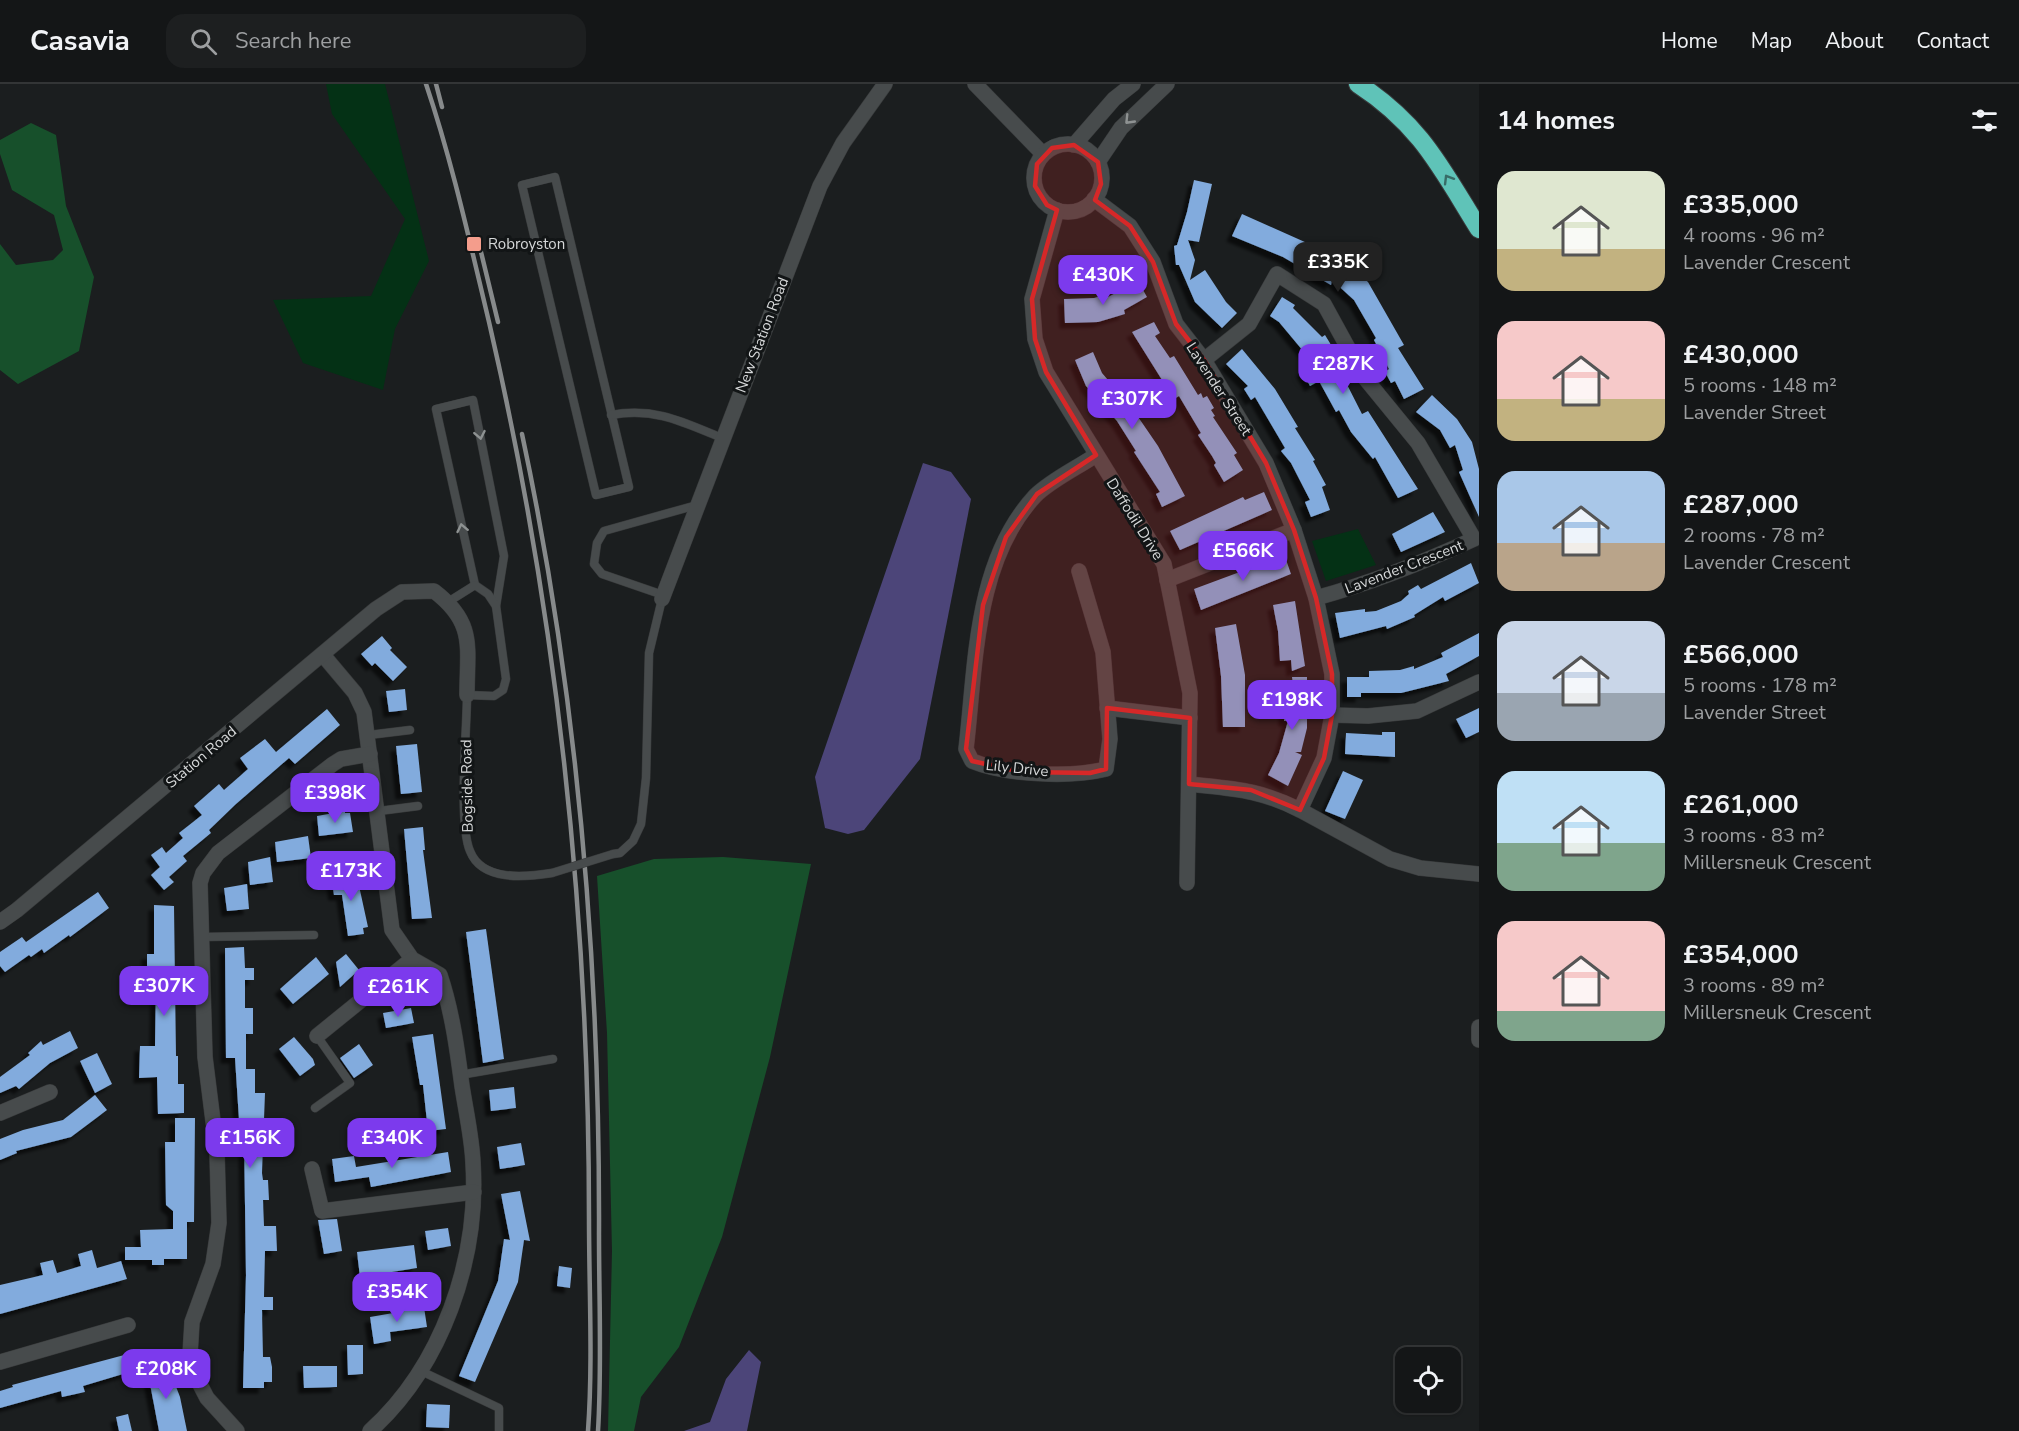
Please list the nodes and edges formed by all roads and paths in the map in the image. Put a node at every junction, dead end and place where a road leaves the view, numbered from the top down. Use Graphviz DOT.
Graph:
graph roads {
  1 [pos="885,84"];
  2 [pos="975,84"];
  3 [pos="1133,84"];
  4 [pos="1167,84"];
  5 [pos="1358,84"];
  6 [pos="1074,145"];
  7 [pos="1043,154"];
  8 [pos="1098,162"];
  9 [pos="1094,199"];
  10 [pos="1058,210"];
  11 [pos="1479,229"];
  12 [pos="1204,360"];
  13 [pos="611,415"];
  14 [pos="722,438"];
  15 [pos="1096,455"];
  16 [pos="697,505"];
  17 [pos="1294,530"];
  18 [pos="1079,571"];
  19 [pos="1167,580"];
  20 [pos="475,585"];
  21 [pos="662,597"];
  22 [pos="1317,598"];
  23 [pos="448,602"];
  24 [pos="496,606"];
  25 [pos="323,655"];
  26 [pos="1479,681"];
  27 [pos="468,695"];
  28 [pos="1107,708"];
  29 [pos="1332,715"];
  30 [pos="1190,718"];
  31 [pos="410,730"];
  32 [pos="369,735"];
  33 [pos="370,754"];
  34 [pos="1188,784"];
  35 [pos="418,806"];
  36 [pos="1300,810"];
  37 [pos="378,811"];
  38 [pos="1479,874"];
  39 [pos="1187,883"];
  40 [pos="0,922"];
  41 [pos="314,936"];
  42 [pos="201,937"];
  43 [pos="412,958"];
  44 [pos="1479,1027"];
  45 [pos="317,1036"];
  46 [pos="1479,1040"];
  47 [pos="553,1059"];
  48 [pos="460,1075"];
  49 [pos="50,1092"];
  50 [pos="315,1108"];
  51 [pos="0,1113"];
  52 [pos="312,1169"];
  53 [pos="474,1192"];
  54 [pos="128,1325"];
  55 [pos="0,1362"];
  56 [pos="421,1371"];
  57 [pos="237,1431"];
  58 [pos="370,1431"];
  59 [pos="499,1431"];
  1 -- 14 [label="street, New Station Road"];
  2 -- 7 [label="street"];
  3 -- 6 [label="street"];
  4 -- 8 [label="street, one-way"];
  11 -- 5 [label="highway, one-way"];
  6 -- 7 [label="street"];
  6 -- 8 [label="street"];
  7 -- 10 [label="street"];
  8 -- 9 [label="street"];
  9 -- 10 [label="street"];
  9 -- 12 [label="street, Lavender Street"];
  10 -- 15 [label="street, Daffodil Drive"];
  12 -- 17 [label="street, Lavender Street"];
  12 -- 22 [label="street, Lavender Crescent"];
  13 -- 13 [label="lane"];
  13 -- 14 [label="lane"];
  14 -- 16 [label="street, New Station Road"];
  15 -- 19 [label="street, Daffodil Drive"];
  15 -- 28 [label="street, Lily Drive"];
  16 -- 21 [label="street, New Station Road"];
  16 -- 21 [label="lane"];
  17 -- 19 [label="street"];
  17 -- 22 [label="street, Lavender Street"];
  18 -- 28 [label="street, Lily Drive"];
  19 -- 30 [label="street, Daffodil Drive"];
  20 -- 23 [label="lane"];
  20 -- 24 [label="lane"];
  20 -- 24 [label="lane, one-way"];
  21 -- 27 [label="lane, Bogside Road, bridge"];
  22 -- 29 [label="street, Lavender Street"];
  23 -- 25 [label="street, Station Road"];
  23 -- 27 [label="street, Bogside Road"];
  24 -- 27 [label="lane"];
  25 -- 32 [label="street"];
  25 -- 40 [label="street, Station Road"];
  26 -- 29 [label="street"];
  28 -- 30 [label="street"];
  29 -- 36 [label="street, Lavender Street"];
  30 -- 34 [label="street, Daffodil Drive"];
  31 -- 32 [label="lane"];
  32 -- 33 [label="street"];
  33 -- 37 [label="street"];
  33 -- 42 [label="street"];
  34 -- 36 [label="street"];
  34 -- 39 [label="street, Daffodil Drive"];
  35 -- 37 [label="lane"];
  36 -- 38 [label="street"];
  37 -- 43 [label="street"];
  41 -- 42 [label="lane"];
  42 -- 57 [label="street"];
  43 -- 45 [label="street"];
  43 -- 48 [label="street"];
  44 -- 46 [label="street"];
  45 -- 50 [label="lane"];
  47 -- 48 [label="lane"];
  48 -- 53 [label="street"];
  49 -- 51 [label="street"];
  52 -- 53 [label="street"];
  53 -- 56 [label="street"];
  54 -- 55 [label="street"];
  56 -- 58 [label="street"];
  56 -- 59 [label="lane"];
}
